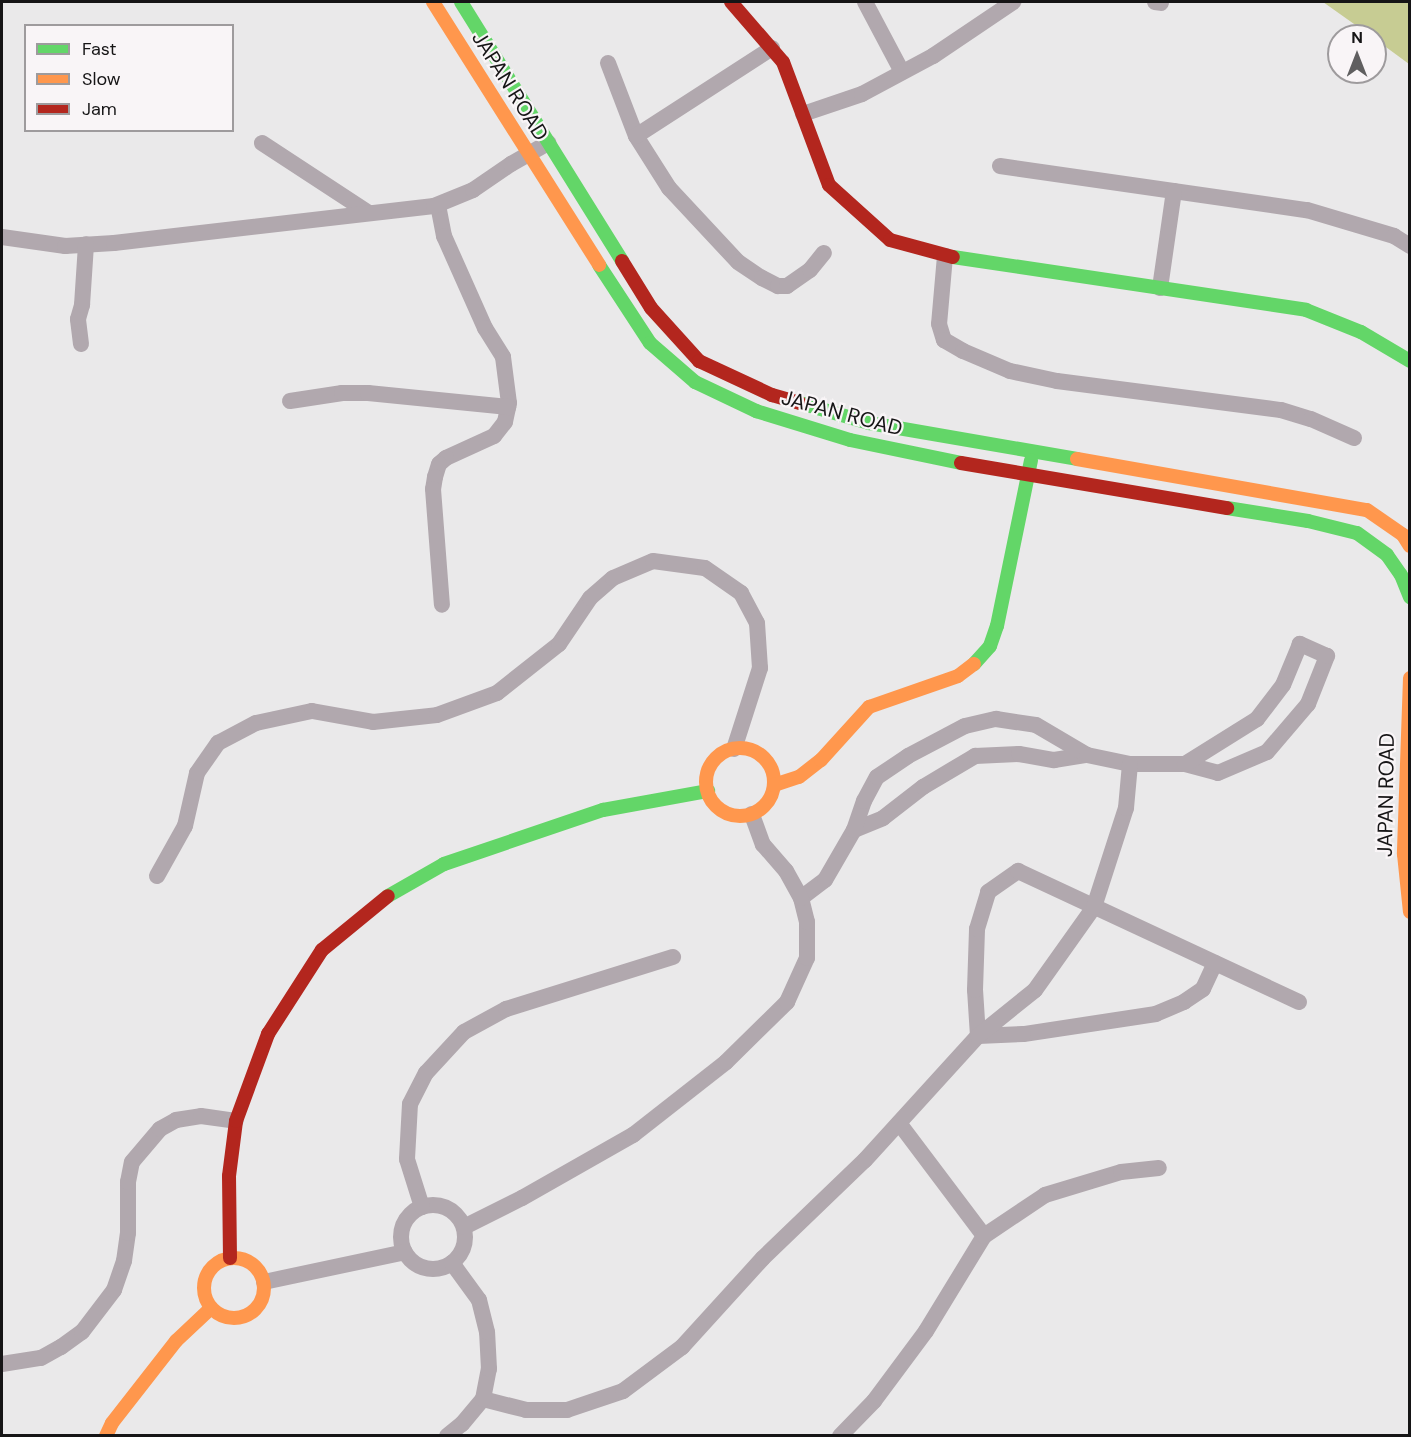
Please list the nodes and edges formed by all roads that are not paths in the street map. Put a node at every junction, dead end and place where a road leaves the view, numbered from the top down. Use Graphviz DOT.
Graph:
graph roads {
  1 [pos="433,2"];
  2 [pos="461,2"];
  3 [pos="731,2"];
  4 [pos="865,2"];
  5 [pos="1013,2"];
  6 [pos="772,48"];
  7 [pos="608,63"];
  8 [pos="902,72"];
  9 [pos="803,114"];
  10 [pos="636,136"];
  11 [pos="262,143"];
  12 [pos="548,143"];
  13 [pos="528,155"];
  14 [pos="1000,166"];
  15 [pos="1174,191"];
  16 [pos="438,205"];
  17 [pos="369,213"];
  18 [pos="2,237"];
  19 [pos="86,244"];
  20 [pos="1410,246"];
  21 [pos="824,253"];
  22 [pos="945,256"];
  23 [pos="1160,288"];
  24 [pos="81,344"];
  25 [pos="1410,361"];
  26 [pos="290,401"];
  27 [pos="508,407"];
  28 [pos="1354,438"];
  29 [pos="1032,454"];
  30 [pos="1028,475"];
  31 [pos="1410,546"];
  32 [pos="1410,597"];
  33 [pos="442,604"];
  34 [pos="1410,678"];
  35 [pos="734,749"];
  36 [pos="1087,755"];
  37 [pos="1130,764"];
  38 [pos="1185,764"];
  39 [pos="774,785"];
  40 [pos="708,791"];
  41 [pos="752,814"];
  42 [pos="854,830"];
  43 [pos="157,876"];
  44 [pos="801,898"];
  45 [pos="1094,907"];
  46 [pos="1410,912"];
  47 [pos="673,957"];
  48 [pos="1215,963"];
  49 [pos="1299,1002"];
  50 [pos="978,1036"];
  51 [pos="237,1121"];
  52 [pos="899,1123"];
  53 [pos="1159,1168"];
  54 [pos="422,1207"];
  55 [pos="464,1227"];
  56 [pos="984,1236"];
  57 [pos="405,1252"];
  58 [pos="230,1258"];
  59 [pos="452,1263"];
  60 [pos="264,1281"];
  61 [pos="211,1308"];
  62 [pos="2,1365"];
  63 [pos="483,1399"];
  64 [pos="106,1436"];
  65 [pos="447,1436"];
  66 [pos="840,1436"];
  1 -- 13 [label="main road, JAPAN ROAD"];
  2 -- 12 [label="main road, JAPAN ROAD"];
  3 -- 6 [label="main road"];
  4 -- 8 [label="street"];
  5 -- 8 [label="street"];
  6 -- 9 [label="main road"];
  6 -- 10 [label="street"];
  7 -- 10 [label="street"];
  8 -- 9 [label="street"];
  9 -- 22 [label="main road"];
  10 -- 21 [label="street"];
  11 -- 17 [label="street"];
  12 -- 13 [label="street"];
  12 -- 29 [label="main road, JAPAN ROAD"];
  13 -- 16 [label="street"];
  13 -- 30 [label="main road, JAPAN ROAD"];
  14 -- 15 [label="street"];
  15 -- 20 [label="street"];
  15 -- 23 [label="street"];
  16 -- 17 [label="street"];
  16 -- 27 [label="street"];
  17 -- 19 [label="street"];
  18 -- 19 [label="street"];
  19 -- 24 [label="street"];
  22 -- 23 [label="main road"];
  22 -- 28 [label="street"];
  23 -- 25 [label="main road"];
  26 -- 27 [label="street"];
  27 -- 33 [label="street"];
  29 -- 30 [label="main road"];
  29 -- 31 [label="main road, JAPAN ROAD"];
  30 -- 32 [label="main road, JAPAN ROAD"];
  30 -- 39 [label="main road"];
  34 -- 46 [label="main road, JAPAN ROAD"];
  35 -- 39 [label="main road"];
  35 -- 40 [label="main road"];
  35 -- 43 [label="street"];
  36 -- 37 [label="street"];
  36 -- 42 [label="street"];
  36 -- 42 [label="street"];
  37 -- 38 [label="street"];
  37 -- 45 [label="street"];
  38 -- 38 [label="street"];
  39 -- 41 [label="main road"];
  40 -- 41 [label="main road"];
  40 -- 51 [label="main road"];
  41 -- 44 [label="street"];
  42 -- 44 [label="street"];
  44 -- 55 [label="street"];
  45 -- 48 [label="street"];
  45 -- 50 [label="street"];
  45 -- 50 [label="street"];
  47 -- 54 [label="street"];
  48 -- 49 [label="street"];
  48 -- 50 [label="street"];
  50 -- 52 [label="street"];
  51 -- 58 [label="main road"];
  51 -- 62 [label="street"];
  52 -- 56 [label="street"];
  52 -- 63 [label="street"];
  53 -- 56 [label="street"];
  54 -- 55 [label="street"];
  54 -- 57 [label="street"];
  55 -- 59 [label="street"];
  56 -- 66 [label="street"];
  57 -- 59 [label="street"];
  57 -- 60 [label="street"];
  58 -- 60 [label="main road"];
  58 -- 61 [label="main road"];
  59 -- 63 [label="street"];
  60 -- 61 [label="main road"];
  61 -- 64 [label="main road"];
  63 -- 65 [label="street"];
}
